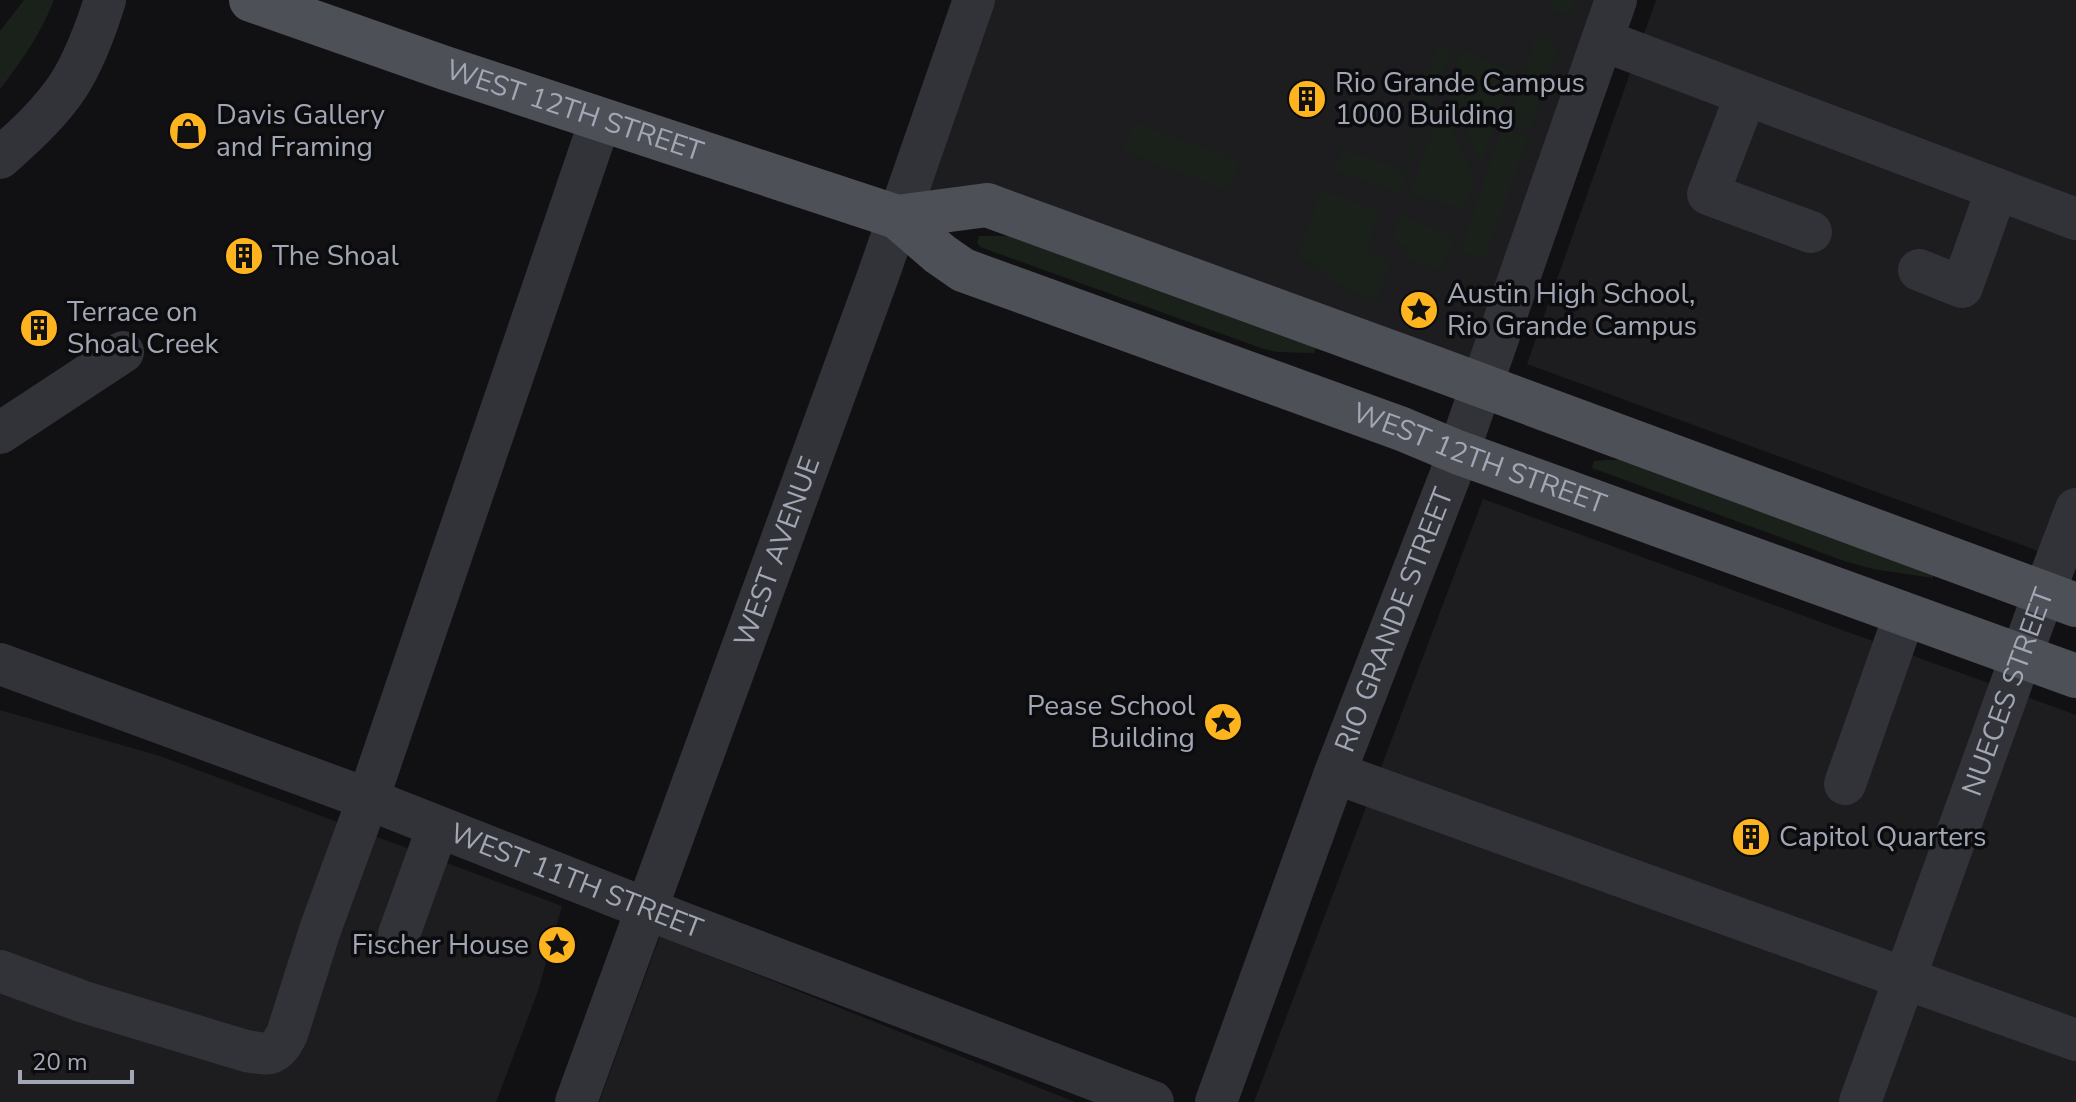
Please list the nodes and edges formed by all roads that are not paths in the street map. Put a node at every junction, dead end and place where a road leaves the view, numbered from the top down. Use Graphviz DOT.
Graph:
graph roads {
  1 [pos="105,0"];
  2 [pos="251,0"];
  3 [pos="974,0"];
  4 [pos="1616,0"];
  5 [pos="1602,40"];
  6 [pos="1746,95"];
  7 [pos="600,121"];
  8 [pos="0,158"];
  9 [pos="1997,189"];
  10 [pos="897,217"];
  11 [pos="2076,219"];
  12 [pos="1811,232"];
  13 [pos="1919,270"];
  14 [pos="123,352"];
  15 [pos="1480,385"];
  16 [pos="0,433"];
  17 [pos="1457,452"];
  18 [pos="2076,509"];
  19 [pos="2060,599"];
  20 [pos="1905,614"];
  21 [pos="2021,656"];
  22 [pos="0,664"];
  23 [pos="2076,676"];
  24 [pos="1335,773"];
  25 [pos="1845,784"];
  26 [pos="368,799"];
  27 [pos="438,827"];
  28 [pos="646,909"];
  29 [pos="399,934"];
  30 [pos="0,971"];
  31 [pos="1905,977"];
  32 [pos="2076,1040"];
  33 [pos="576,1102"];
  34 [pos="1153,1102"];
  35 [pos="1216,1102"];
  36 [pos="1860,1102"];
  1 -- 8 [label="street"];
  2 -- 7 [label="main road, WEST 12TH STREET"];
  3 -- 10 [label="street, WEST AVENUE"];
  4 -- 5 [label="street, RIO GRANDE STREET"];
  5 -- 6 [label="street"];
  5 -- 15 [label="street, RIO GRANDE STREET"];
  6 -- 9 [label="street"];
  6 -- 12 [label="street"];
  7 -- 10 [label="main road, WEST 12TH STREET"];
  7 -- 26 [label="street"];
  9 -- 11 [label="street"];
  9 -- 13 [label="street"];
  10 -- 15 [label="main road, WEST 12TH STREET"];
  10 -- 17 [label="main road, WEST 12TH STREET"];
  10 -- 28 [label="street, WEST AVENUE"];
  14 -- 16 [label="street"];
  15 -- 17 [label="street, RIO GRANDE STREET"];
  15 -- 19 [label="main road, WEST 12TH STREET"];
  17 -- 20 [label="main road, WEST 12TH STREET"];
  17 -- 24 [label="street, RIO GRANDE STREET"];
  18 -- 19 [label="street, NUECES STREET"];
  19 -- 21 [label="street, NUECES STREET"];
  20 -- 21 [label="main road, WEST 12TH STREET"];
  20 -- 25 [label="street"];
  21 -- 23 [label="main road, WEST 12TH STREET"];
  21 -- 31 [label="street, NUECES STREET"];
  22 -- 26 [label="street, WEST 11TH STREET"];
  24 -- 31 [label="street"];
  24 -- 35 [label="street, RIO GRANDE STREET"];
  26 -- 27 [label="street, WEST 11TH STREET"];
  26 -- 30 [label="street"];
  27 -- 28 [label="street, WEST 11TH STREET"];
  27 -- 29 [label="street"];
  28 -- 33 [label="street, WEST AVENUE"];
  28 -- 34 [label="street, WEST 11TH STREET"];
  31 -- 32 [label="street"];
  31 -- 36 [label="street, NUECES STREET"];
}
